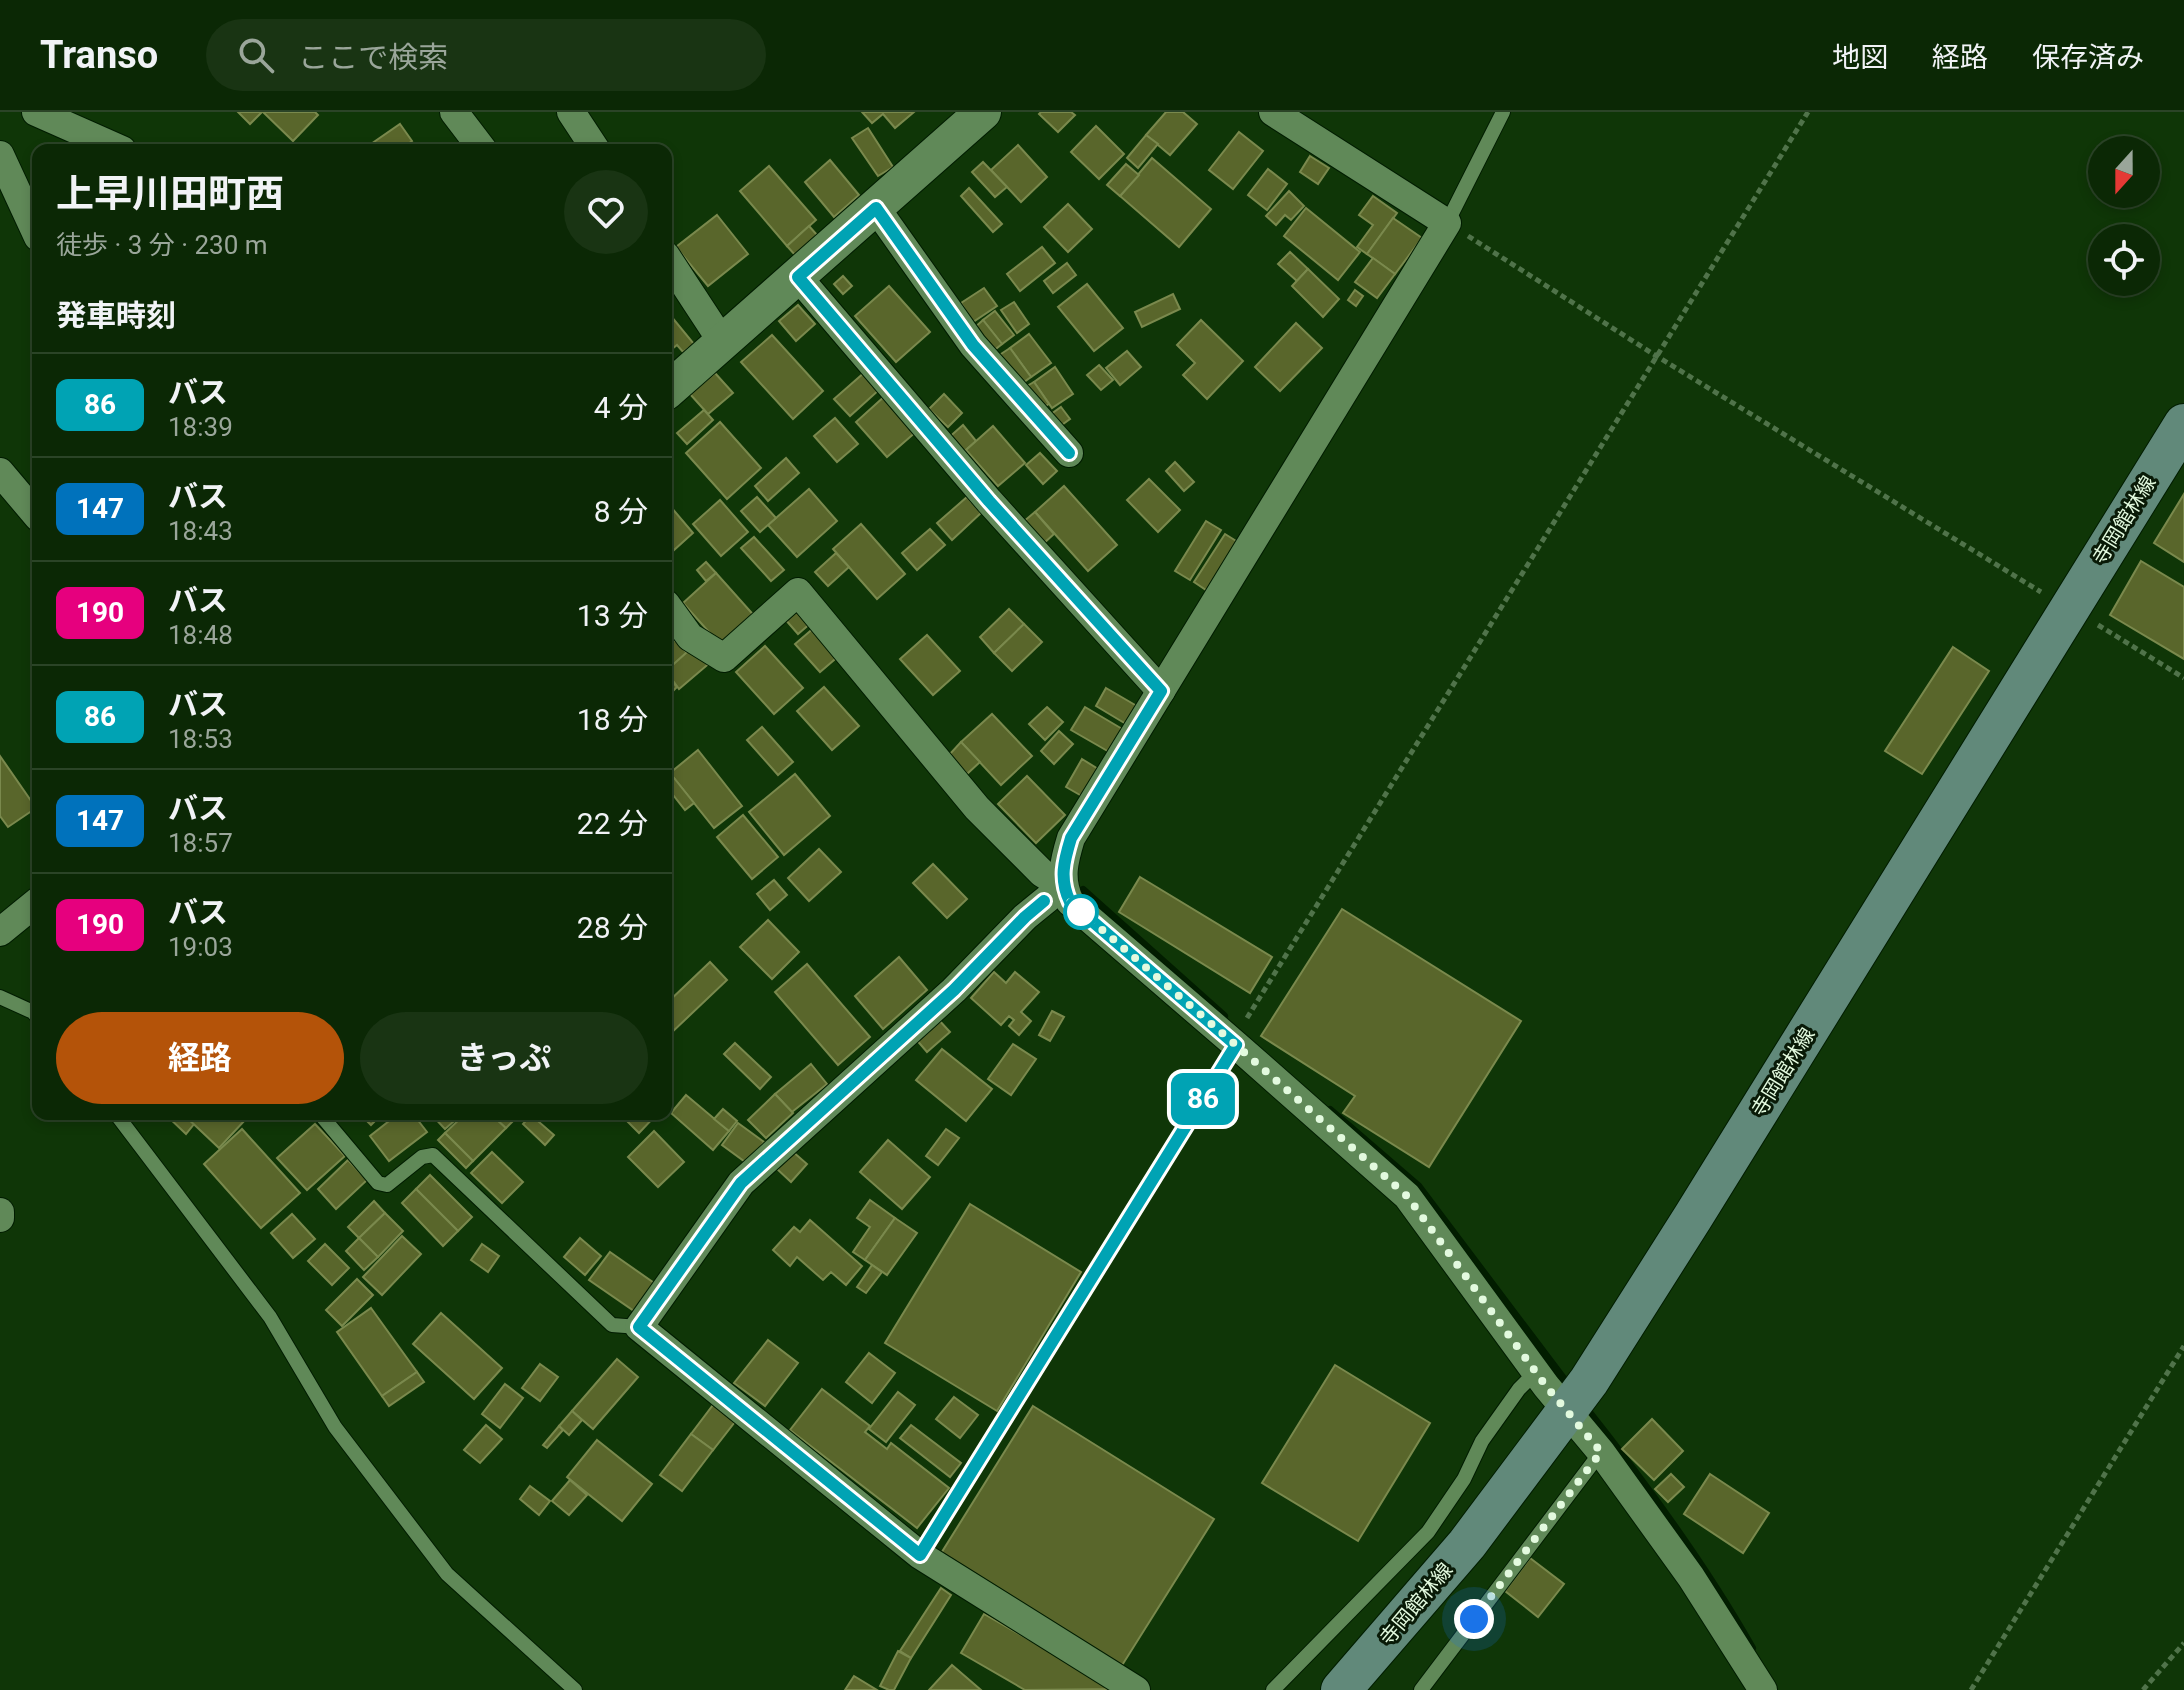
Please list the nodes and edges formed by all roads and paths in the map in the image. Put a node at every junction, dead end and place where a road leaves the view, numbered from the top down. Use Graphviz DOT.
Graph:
graph roads {
  1 [pos="36,112"];
  2 [pos="454,112"];
  3 [pos="571,112"];
  4 [pos="983,112"];
  5 [pos="1273,112"];
  6 [pos="1503,112"];
  7 [pos="1808,112"];
  8 [pos="88,132"];
  9 [pos="111,144"];
  10 [pos="478,144"];
  11 [pos="592,144"];
  12 [pos="0,155"];
  13 [pos="876,208"];
  14 [pos="32,222"];
  15 [pos="1447,223"];
  16 [pos="672,265"];
  17 [pos="798,277"];
  18 [pos="723,343"];
  19 [pos="1658,357"];
  20 [pos="672,386"];
  21 [pos="2184,424"];
  22 [pos="1069,453"];
  23 [pos="0,472"];
  24 [pos="32,510"];
  25 [pos="2070,608"];
  26 [pos="672,612"];
  27 [pos="2184,678"];
  28 [pos="1161,691"];
  29 [pos="1063,886"];
  30 [pos="32,906"];
  31 [pos="0,932"];
  32 [pos="0,997"];
  33 [pos="32,1012"];
  34 [pos="1236,1045"];
  35 [pos="121,1120"];
  36 [pos="325,1120"];
  37 [pos="0,1212"];
  38 [pos="0,1218"];
  39 [pos="639,1327"];
  40 [pos="2184,1346"];
  41 [pos="1536,1372"];
  42 [pos="1568,1411"];
  43 [pos="1601,1452"];
  44 [pos="920,1555"];
  45 [pos="2184,1643"];
  46 [pos="575,1690"];
  47 [pos="1136,1690"];
  48 [pos="1273,1690"];
  49 [pos="1341,1690"];
  50 [pos="1421,1690"];
  51 [pos="1763,1690"];
  52 [pos="1971,1690"];
  53 [pos="2143,1690"];
  1 -- 8 [label="street"];
  2 -- 10 [label="street"];
  3 -- 11 [label="street"];
  4 -- 13 [label="street"];
  5 -- 15 [label="street"];
  6 -- 15 [label="lane"];
  7 -- 19 [label="path"];
  8 -- 9 [label="street"];
  12 -- 14 [label="street"];
  13 -- 17 [label="street"];
  13 -- 22 [label="street"];
  15 -- 19 [label="path"];
  15 -- 28 [label="street"];
  16 -- 18 [label="street"];
  17 -- 18 [label="street"];
  17 -- 28 [label="street"];
  18 -- 20 [label="street"];
  19 -- 25 [label="path"];
  19 -- 34 [label="path"];
  21 -- 25 [label="main road, 寺岡館林線"];
  23 -- 24 [label="street"];
  25 -- 27 [label="path"];
  25 -- 42 [label="main road, 寺岡館林線"];
  26 -- 29 [label="street"];
  28 -- 29 [label="street"];
  29 -- 34 [label="street"];
  29 -- 39 [label="street"];
  30 -- 31 [label="street"];
  32 -- 33 [label="lane"];
  34 -- 41 [label="street"];
  34 -- 44 [label="lane"];
  35 -- 46 [label="lane"];
  36 -- 39 [label="lane"];
  37 -- 38 [label="street"];
  39 -- 44 [label="street"];
  40 -- 52 [label="path"];
  41 -- 42 [label="street"];
  41 -- 48 [label="lane"];
  42 -- 43 [label="street"];
  42 -- 49 [label="main road, 寺岡館林線"];
  43 -- 50 [label="lane"];
  43 -- 51 [label="street"];
  44 -- 47 [label="street"];
  45 -- 53 [label="path"];
}
